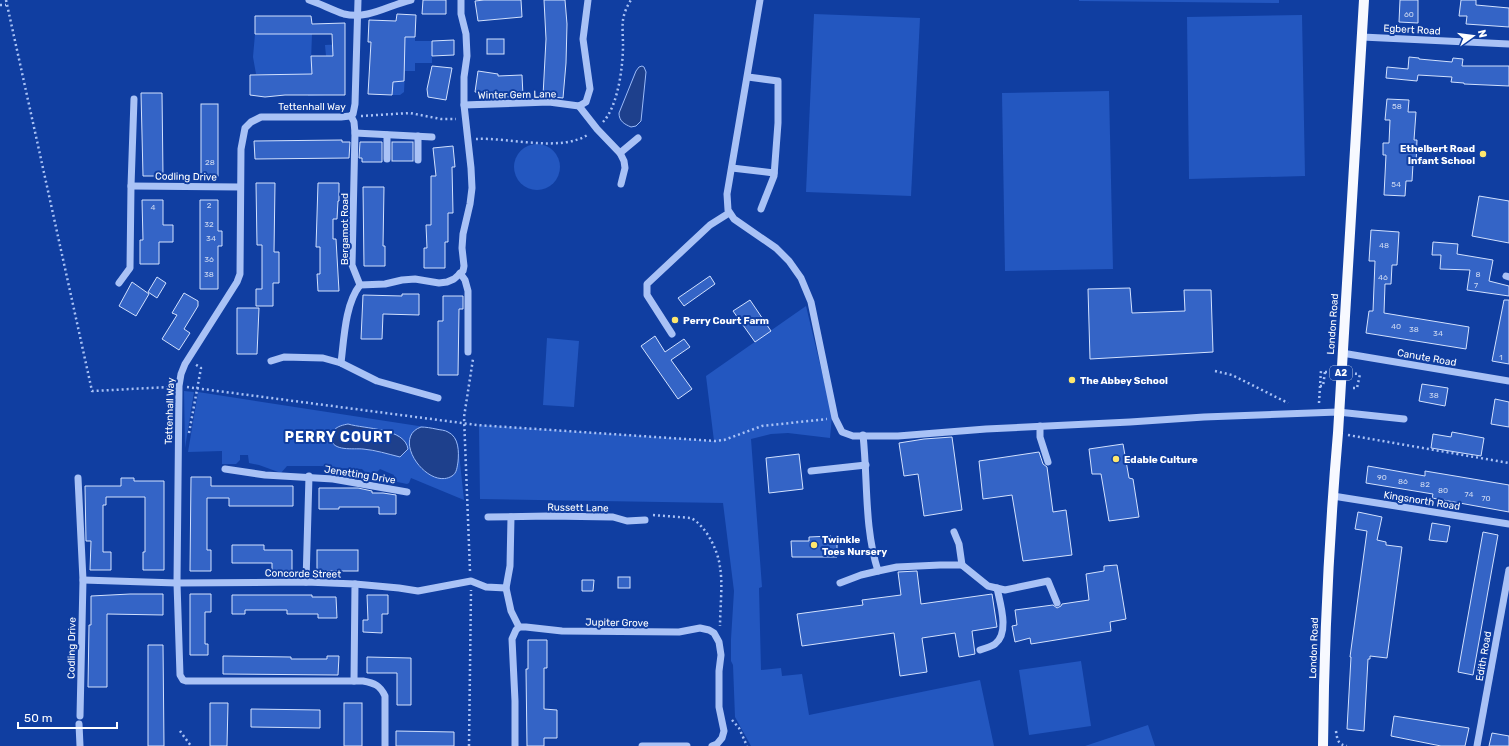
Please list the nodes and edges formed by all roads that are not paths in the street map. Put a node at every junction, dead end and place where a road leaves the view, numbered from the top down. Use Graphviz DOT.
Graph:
graph roads {
  1 [pos="309,0"];
  2 [pos="358,0"];
  3 [pos="411,0"];
  4 [pos="461,0"];
  5 [pos="588,0"];
  6 [pos="760,0"];
  7 [pos="1364,0"];
  8 [pos="358,15"];
  9 [pos="1362,37"];
  10 [pos="1509,44"];
  11 [pos="748,77"];
  12 [pos="134,99"];
  13 [pos="464,105"];
  14 [pos="578,106"];
  15 [pos="352,115"];
  16 [pos="355,133"];
  17 [pos="388,135"];
  18 [pos="418,136"];
  19 [pos="432,137"];
  20 [pos="638,138"];
  21 [pos="620,153"];
  22 [pos="387,159"];
  23 [pos="418,160"];
  24 [pos="732,168"];
  25 [pos="774,173"];
  26 [pos="621,184"];
  27 [pos="131,186"];
  28 [pos="240,187"];
  29 [pos="761,209"];
  30 [pos="729,213"];
  31 [pos="460,274"];
  32 [pos="120,283"];
  33 [pos="360,285"];
  34 [pos="672,334"];
  35 [pos="468,352"];
  36 [pos="1342,353"];
  37 [pos="271,361"];
  38 [pos="341,363"];
  39 [pos="1509,381"];
  40 [pos="438,398"];
  41 [pos="1338,412"];
  42 [pos="1404,419"];
  43 [pos="1040,426"];
  44 [pos="863,436"];
  45 [pos="1048,462"];
  46 [pos="866,465"];
  47 [pos="226,469"];
  48 [pos="811,470"];
  49 [pos="309,476"];
  50 [pos="78,478"];
  51 [pos="407,492"];
  52 [pos="1333,496"];
  53 [pos="488,517"];
  54 [pos="511,517"];
  55 [pos="647,517"];
  56 [pos="1509,524"];
  57 [pos="954,532"];
  58 [pos="962,565"];
  59 [pos="1509,570"];
  60 [pos="878,571"];
  61 [pos="82,580"];
  62 [pos="306,582"];
  63 [pos="177,583"];
  64 [pos="840,583"];
  65 [pos="355,584"];
  66 [pos="506,588"];
  67 [pos="997,588"];
  68 [pos="1057,603"];
  69 [pos="519,627"];
  70 [pos="980,650"];
  71 [pos="354,681"];
  72 [pos="80,716"];
  73 [pos="79,724"];
  74 [pos="80,746"];
  75 [pos="385,746"];
  76 [pos="515,746"];
  77 [pos="642,746"];
  78 [pos="687,746"];
  79 [pos="712,746"];
  80 [pos="1323,746"];
  81 [pos="1477,746"];
  1 -- 8 [label="street"];
  2 -- 8 [label="street, Tettenhall Way"];
  3 -- 8 [label="street"];
  4 -- 13 [label="street, Winter Gem Lane"];
  5 -- 14 [label="street"];
  6 -- 11 [label="street"];
  7 -- 9 [label="main road, London Road / A2"];
  8 -- 15 [label="street, Tettenhall Way"];
  9 -- 10 [label="street, Egbert Road"];
  9 -- 36 [label="main road, London Road / A2"];
  11 -- 24 [label="street"];
  11 -- 25 [label="street"];
  12 -- 27 [label="street"];
  13 -- 14 [label="street, Winter Gem Lane"];
  13 -- 31 [label="street, Winter Gem Lane"];
  14 -- 21 [label="street"];
  15 -- 16 [label="street, Bergamot Road"];
  15 -- 28 [label="street, Tettenhall Way"];
  16 -- 17 [label="street"];
  16 -- 33 [label="street, Bergamot Road"];
  17 -- 18 [label="street"];
  17 -- 22 [label="street"];
  18 -- 19 [label="street"];
  18 -- 23 [label="street"];
  20 -- 21 [label="street"];
  21 -- 26 [label="street"];
  24 -- 25 [label="street"];
  24 -- 30 [label="street"];
  25 -- 29 [label="street"];
  27 -- 28 [label="street, Codling Drive"];
  27 -- 32 [label="street"];
  28 -- 63 [label="street, Tettenhall Way"];
  30 -- 34 [label="street"];
  30 -- 44 [label="street"];
  31 -- 33 [label="street"];
  31 -- 35 [label="street"];
  33 -- 38 [label="street"];
  36 -- 39 [label="street, Canute Road"];
  36 -- 41 [label="main road, London Road / A2"];
  37 -- 38 [label="street"];
  38 -- 40 [label="street"];
  41 -- 42 [label="street"];
  41 -- 43 [label="street"];
  41 -- 52 [label="main road, London Road / A2"];
  43 -- 44 [label="street"];
  43 -- 45 [label="street"];
  44 -- 46 [label="street"];
  46 -- 48 [label="street"];
  46 -- 60 [label="street"];
  47 -- 49 [label="street, Jenetting Drive"];
  49 -- 51 [label="street, Jenetting Drive"];
  49 -- 62 [label="street, Jenetting Drive"];
  50 -- 61 [label="street, Codling Drive"];
  52 -- 56 [label="street, Kingsnorth Road"];
  52 -- 80 [label="main road, London Road / A2"];
  53 -- 54 [label="street, Russett Lane"];
  54 -- 55 [label="street, Russett Lane"];
  54 -- 66 [label="street"];
  57 -- 58 [label="street"];
  58 -- 60 [label="street"];
  58 -- 67 [label="street"];
  59 -- 81 [label="street, Edith Road"];
  60 -- 64 [label="street"];
  61 -- 63 [label="street"];
  61 -- 72 [label="street, Codling Drive"];
  62 -- 63 [label="street, Concorde Street"];
  62 -- 65 [label="street, Concorde Street"];
  63 -- 71 [label="street, Tettenhall Way"];
  65 -- 66 [label="street"];
  65 -- 71 [label="street"];
  66 -- 69 [label="street"];
  67 -- 68 [label="street"];
  67 -- 70 [label="street"];
  69 -- 76 [label="street"];
  69 -- 79 [label="street, Jupiter Grove"];
  71 -- 75 [label="street, Tettenhall Way"];
  73 -- 74 [label="street"];
  77 -- 78 [label="street"];
}
